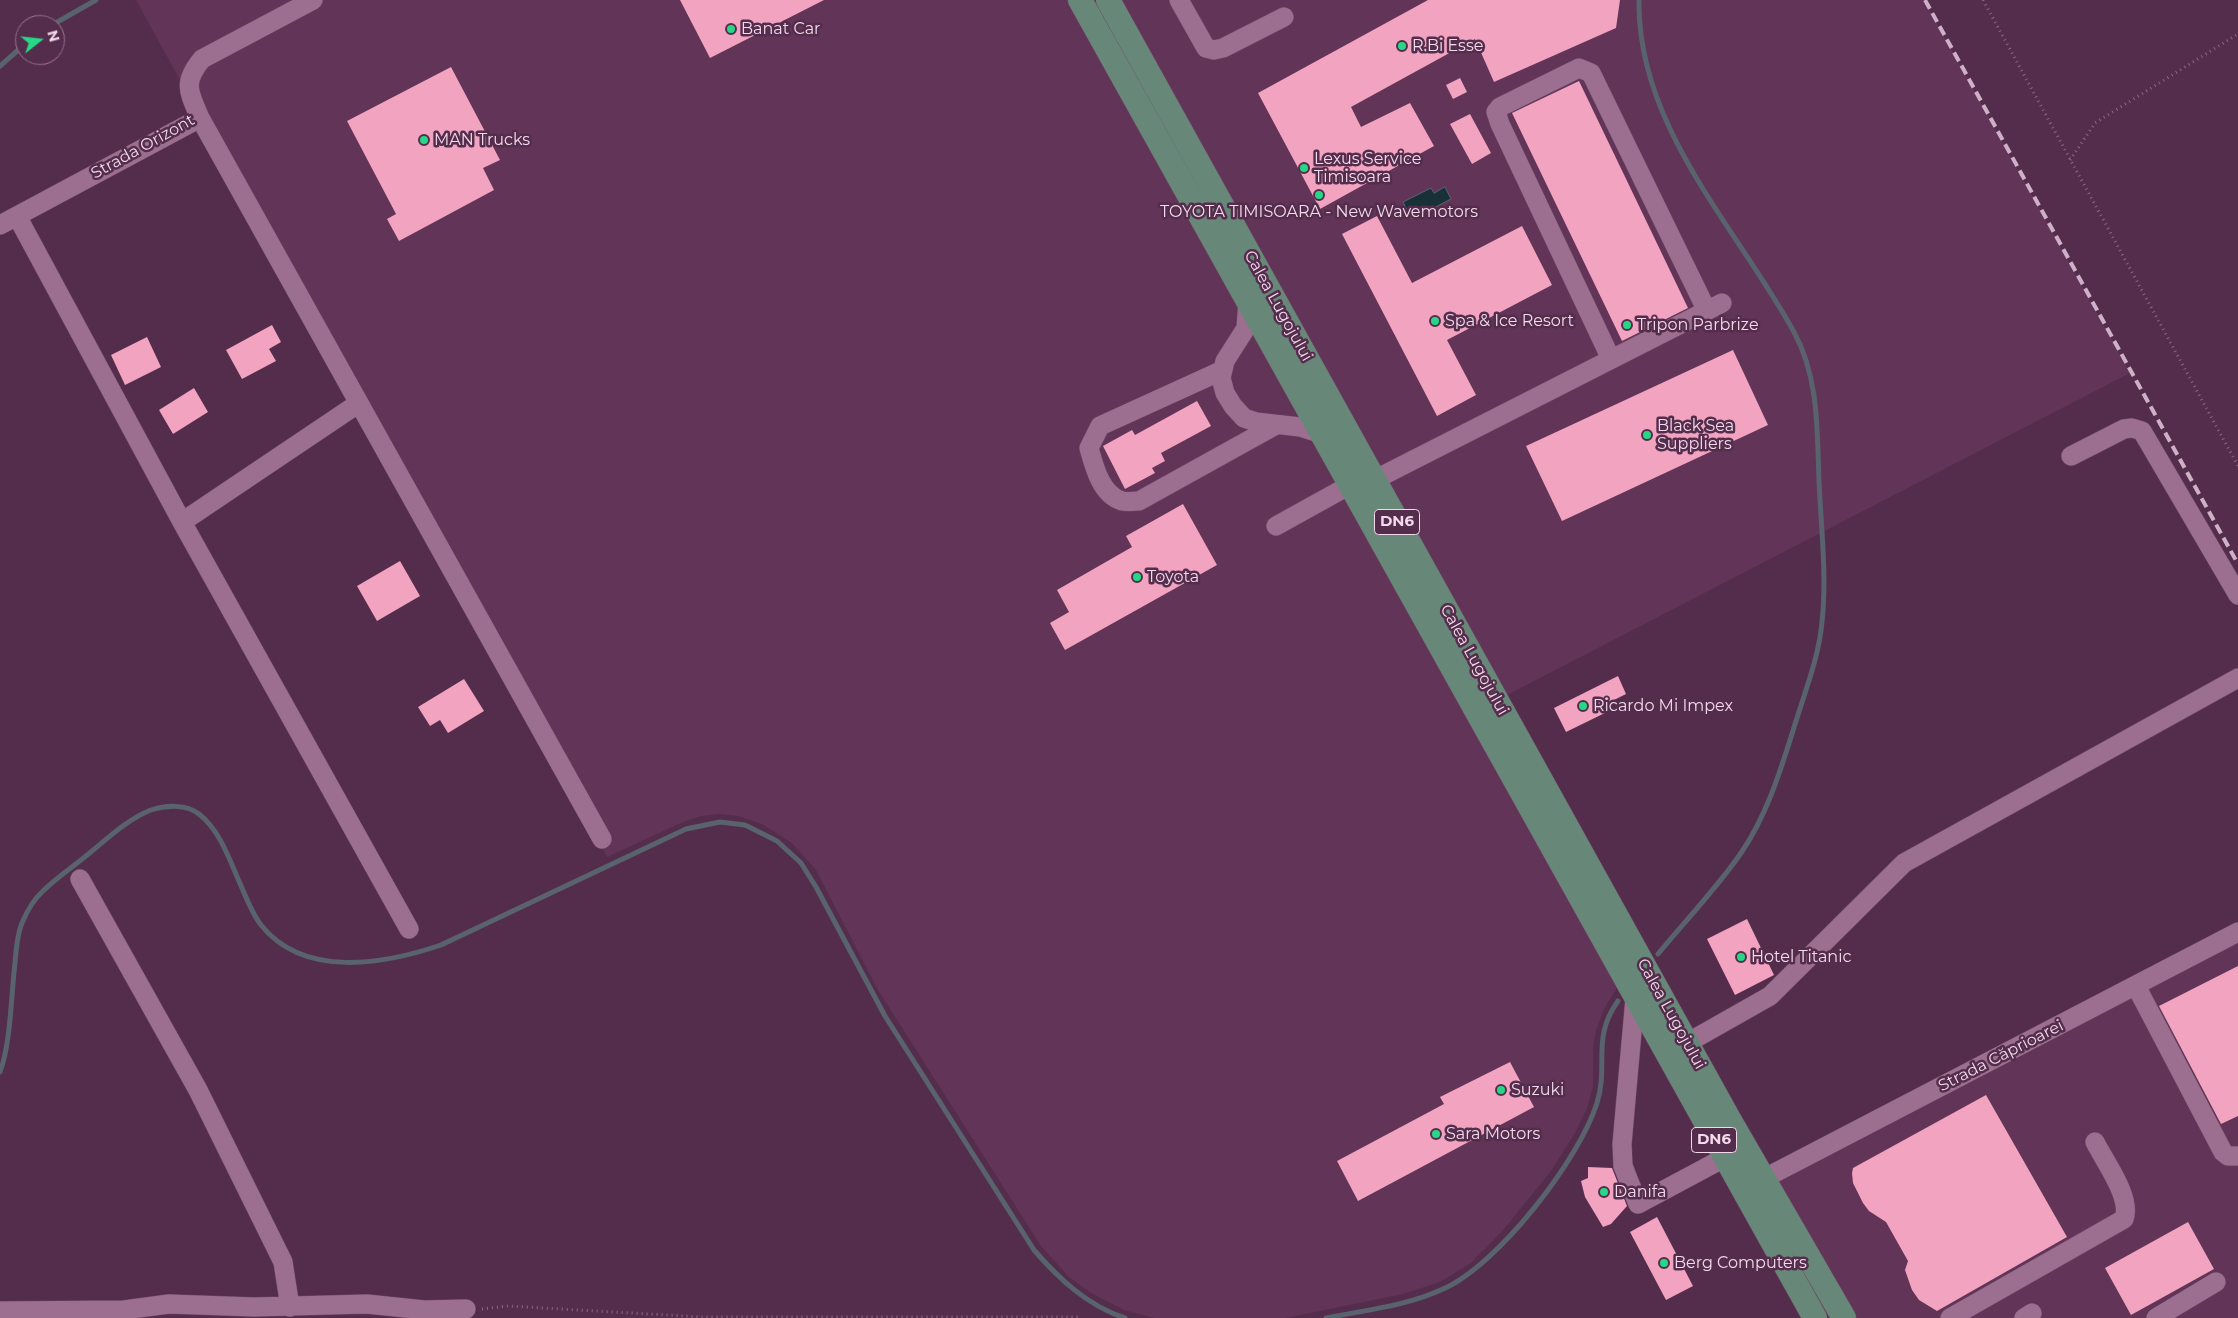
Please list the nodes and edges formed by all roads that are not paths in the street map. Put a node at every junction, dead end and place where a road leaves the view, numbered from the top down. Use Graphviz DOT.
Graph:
graph roads {
  1 [pos="313,0"];
  2 [pos="1080,0"];
  3 [pos="1108,0"];
  4 [pos="1179,0"];
  5 [pos="1284,17"];
  6 [pos="200,118"];
  7 [pos="16,216"];
  8 [pos="0,225"];
  9 [pos="1248,301"];
  10 [pos="1611,359"];
  11 [pos="1223,370"];
  12 [pos="359,404"];
  13 [pos="1276,425"];
  14 [pos="1322,434"];
  15 [pos="2071,456"];
  16 [pos="1374,480"];
  17 [pos="1350,485"];
  18 [pos="182,522"];
  19 [pos="1276,526"];
  20 [pos="2238,595"];
  21 [pos="2238,678"];
  22 [pos="602,838"];
  23 [pos="80,879"];
  24 [pos="409,929"];
  25 [pos="2238,932"];
  26 [pos="2136,986"];
  27 [pos="1635,998"];
  28 [pos="1687,1043"];
  29 [pos="2095,1142"];
  30 [pos="2238,1156"];
  31 [pos="1724,1158"];
  32 [pos="1764,1179"];
  33 [pos="2216,1282"];
  34 [pos="290,1306"];
  35 [pos="466,1309"];
  36 [pos="0,1311"];
  37 [pos="1813,1318"];
  38 [pos="1844,1318"];
  39 [pos="1950,1318"];
  40 [pos="2156,1318"];
  1 -- 6 [label="street, Strada Orizont"];
  2 -- 9 [label="main road, Calea Lugojului / DN6"];
  3 -- 16 [label="main road, Calea Lugojului / DN6"];
  4 -- 5 [label="street"];
  6 -- 7 [label="street, Strada Orizont"];
  6 -- 12 [label="street"];
  7 -- 8 [label="street, Strada Orizont"];
  7 -- 18 [label="street"];
  9 -- 11 [label="street"];
  9 -- 14 [label="main road, Calea Lugojului / DN6"];
  10 -- 10 [label="street"];
  10 -- 16 [label="street"];
  11 -- 13 [label="street"];
  11 -- 13 [label="street"];
  12 -- 18 [label="street"];
  12 -- 22 [label="street"];
  13 -- 14 [label="street"];
  14 -- 17 [label="main road, Calea Lugojului / DN6"];
  15 -- 20 [label="street"];
  16 -- 28 [label="main road, Calea Lugojului / DN6"];
  17 -- 19 [label="street"];
  17 -- 27 [label="main road, Calea Lugojului / DN6"];
  18 -- 24 [label="street"];
  21 -- 28 [label="street"];
  23 -- 34 [label="street"];
  25 -- 26 [label="street, Strada Căprioarei"];
  26 -- 30 [label="street"];
  26 -- 32 [label="street, Strada Căprioarei"];
  27 -- 31 [label="main road, Calea Lugojului / DN6"];
  27 -- 31 [label="street"];
  28 -- 32 [label="main road, Calea Lugojului / DN6"];
  29 -- 39 [label="street"];
  31 -- 37 [label="main road, Calea Lugojului / DN6"];
  32 -- 38 [label="main road, Calea Lugojului / DN6"];
  33 -- 40 [label="street"];
  34 -- 35 [label="street"];
  34 -- 36 [label="street"];
}
